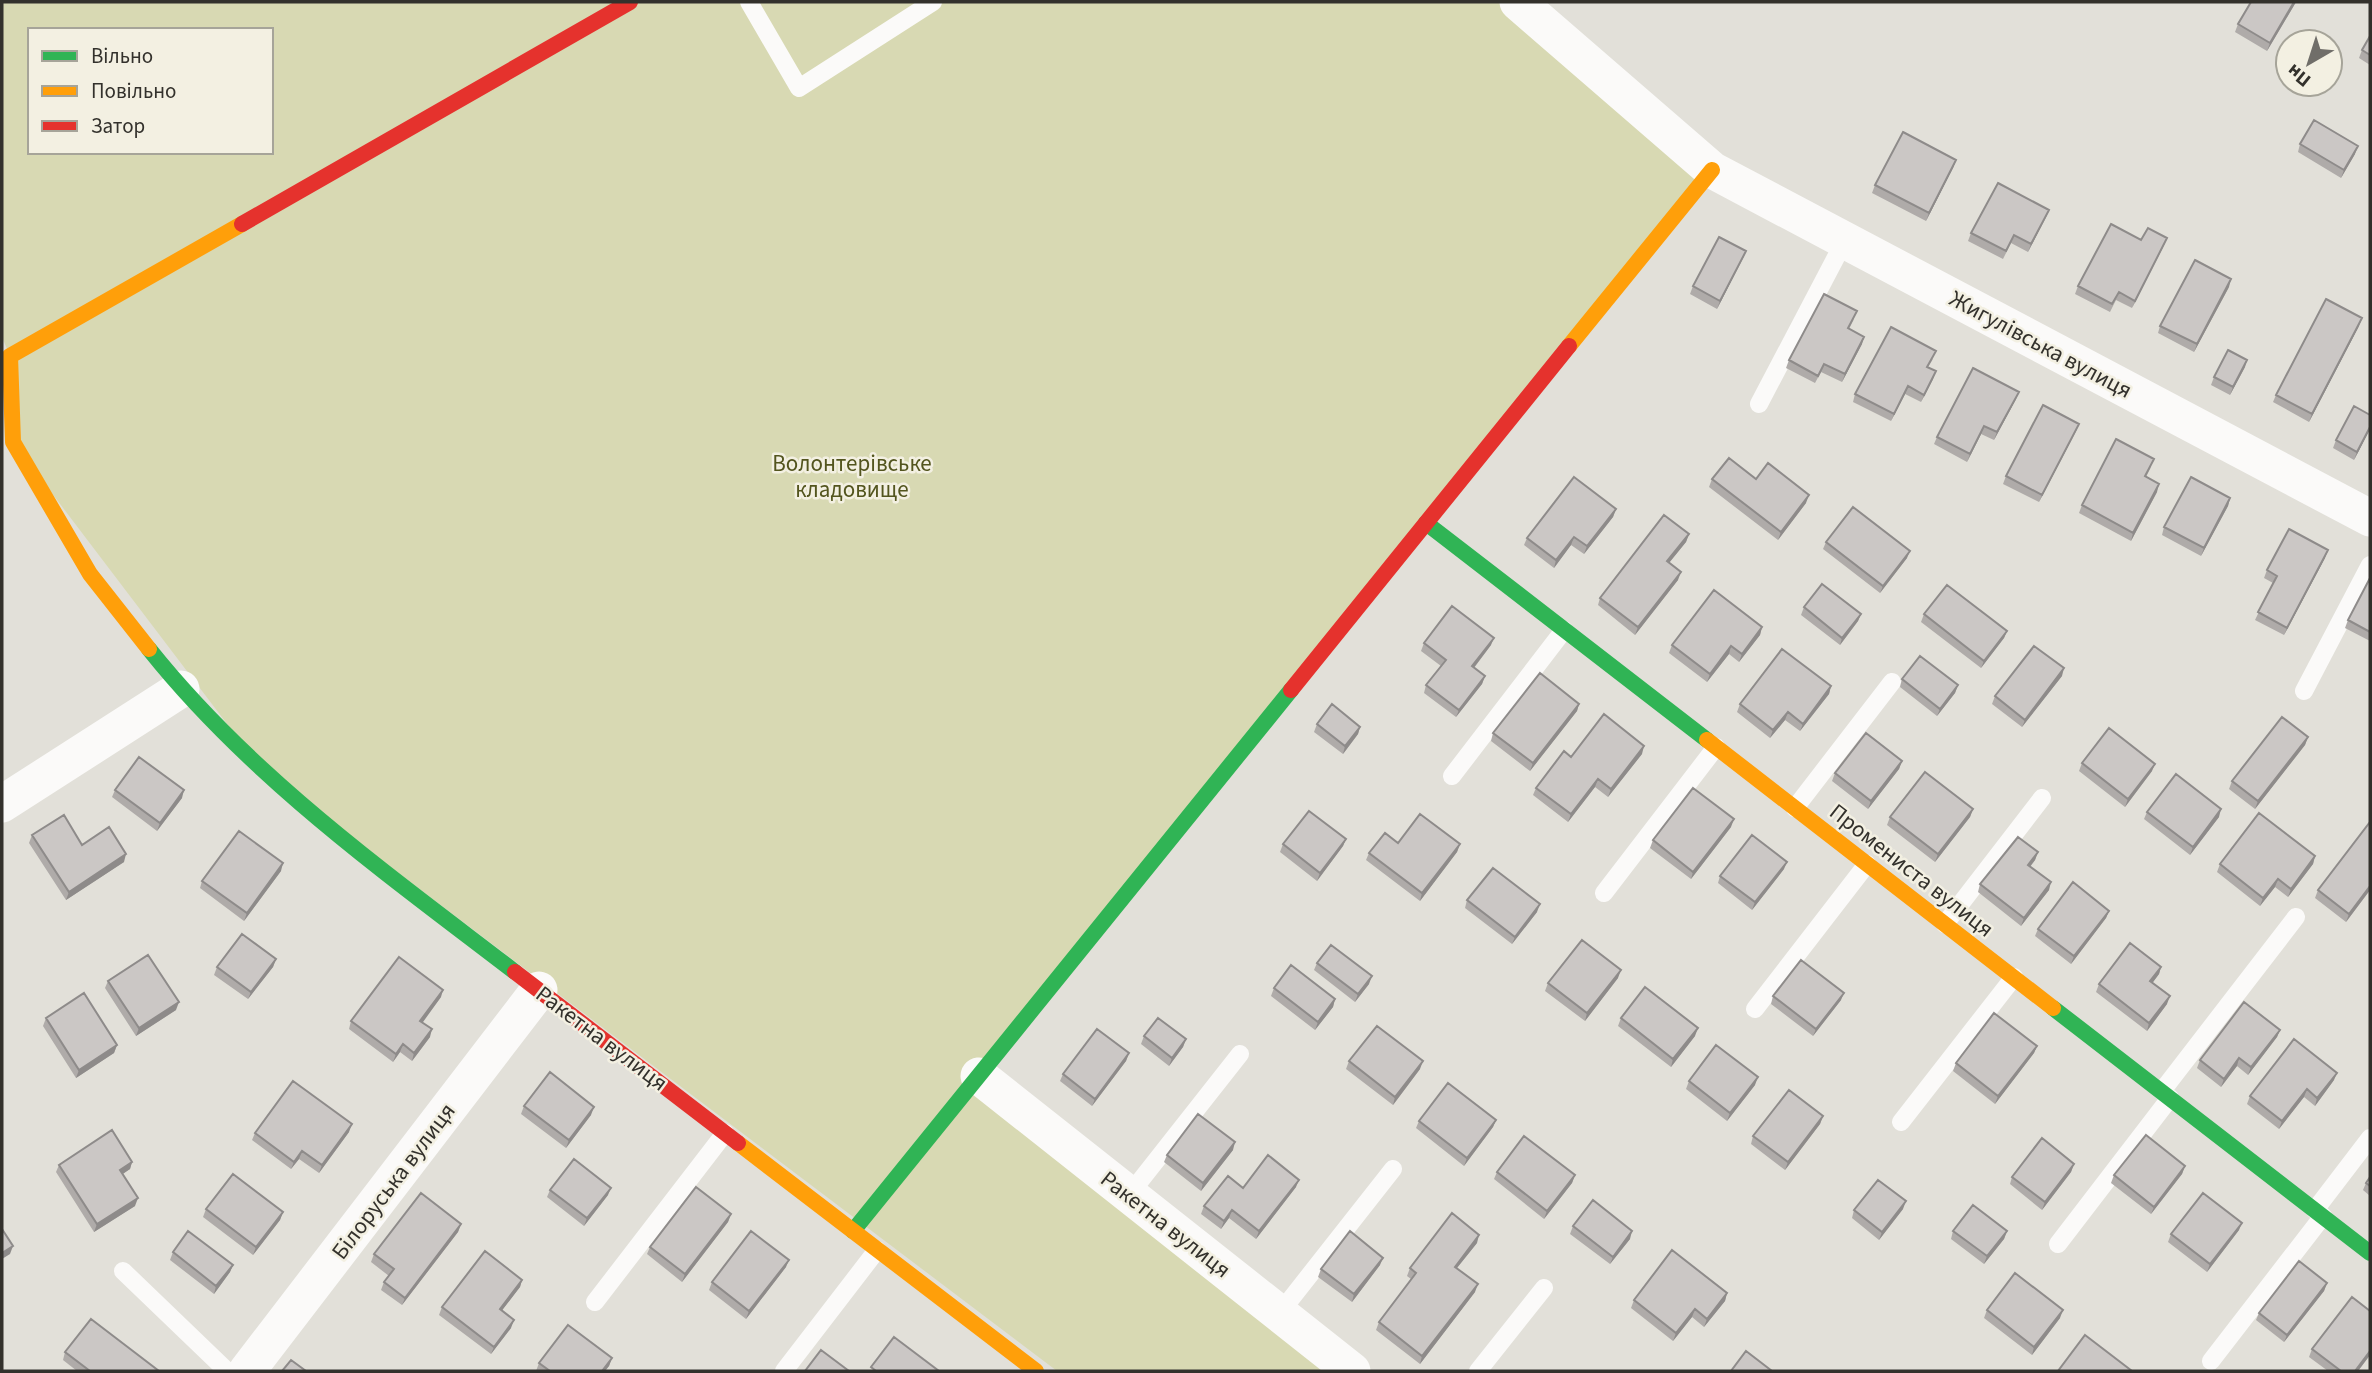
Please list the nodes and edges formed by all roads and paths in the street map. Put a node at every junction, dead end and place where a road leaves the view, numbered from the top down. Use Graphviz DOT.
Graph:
graph roads {
  1 [pos="630,2"];
  2 [pos="749,2"];
  3 [pos="933,2"];
  4 [pos="1518,2"];
  5 [pos="1712,170"];
  6 [pos="1845,240"];
  7 [pos="2,337"];
  8 [pos="10,356"];
  9 [pos="1759,404"];
  10 [pos="2370,518"];
  11 [pos="1426,523"];
  12 [pos="2370,565"];
  13 [pos="1564,631"];
  14 [pos="1892,682"];
  15 [pos="181,689"];
  16 [pos="2304,691"];
  17 [pos="1716,747"];
  18 [pos="1452,776"];
  19 [pos="2042,798"];
  20 [pos="2,804"];
  21 [pos="1795,808"];
  22 [pos="1867,864"];
  23 [pos="1604,893"];
  24 [pos="2296,917"];
  25 [pos="1945,924"];
  26 [pos="2014,977"];
  27 [pos="539,990"];
  28 [pos="1755,1009"];
  29 [pos="1240,1054"];
  30 [pos="979,1076"];
  31 [pos="2166,1095"];
  32 [pos="1901,1122"];
  33 [pos="725,1133"];
  34 [pos="2370,1138"];
  35 [pos="1393,1170"];
  36 [pos="1129,1195"];
  37 [pos="2319,1213"];
  38 [pos="853,1231"];
  39 [pos="2058,1244"];
  40 [pos="877,1250"];
  41 [pos="2370,1252"];
  42 [pos="122,1271"];
  43 [pos="1544,1288"];
  44 [pos="595,1302"];
  45 [pos="1279,1314"];
  46 [pos="2211,1361"];
  47 [pos="1028,1369"];
  48 [pos="227,1371"];
  49 [pos="247,1371"];
  50 [pos="784,1371"];
  51 [pos="1352,1371"];
  52 [pos="1478,1371"];
  1 -- 8 [label="street"];
  2 -- 3 [label="lane"];
  4 -- 5 [label="street, Жигулівська вулиця"];
  5 -- 6 [label="street, Жигулівська вулиця"];
  5 -- 11 [label="street"];
  6 -- 9 [label="lane"];
  6 -- 10 [label="street, Жигулівська вулиця"];
  7 -- 8 [label="lane"];
  8 -- 15 [label="street, Ракетна вулиця"];
  11 -- 13 [label="street, Промениста вулиця"];
  11 -- 30 [label="street"];
  12 -- 16 [label="lane"];
  13 -- 17 [label="street, Промениста вулиця"];
  13 -- 18 [label="lane"];
  14 -- 21 [label="lane"];
  15 -- 20 [label="street"];
  15 -- 27 [label="street, Ракетна вулиця"];
  17 -- 21 [label="street, Промениста вулиця"];
  17 -- 23 [label="lane"];
  19 -- 25 [label="lane"];
  21 -- 22 [label="street, Промениста вулиця"];
  22 -- 25 [label="street, Промениста вулиця"];
  22 -- 28 [label="lane"];
  24 -- 31 [label="lane"];
  25 -- 26 [label="street, Промениста вулиця"];
  26 -- 31 [label="street, Промениста вулиця"];
  26 -- 32 [label="lane"];
  27 -- 33 [label="street, Ракетна вулиця"];
  27 -- 49 [label="street, Білоруська вулиця"];
  29 -- 36 [label="lane"];
  30 -- 36 [label="street, Ракетна вулиця"];
  30 -- 38 [label="street"];
  31 -- 37 [label="street, Промениста вулиця"];
  31 -- 39 [label="lane"];
  33 -- 38 [label="street, Ракетна вулиця"];
  33 -- 44 [label="lane"];
  34 -- 37 [label="lane"];
  35 -- 45 [label="lane"];
  36 -- 45 [label="street, Ракетна вулиця"];
  37 -- 41 [label="street, Промениста вулиця"];
  37 -- 46 [label="lane"];
  38 -- 40 [label="street, Ракетна вулиця"];
  40 -- 47 [label="street, Ракетна вулиця"];
  40 -- 50 [label="lane"];
  42 -- 48 [label="lane"];
  43 -- 52 [label="lane"];
  45 -- 51 [label="street, Ракетна вулиця"];
}
